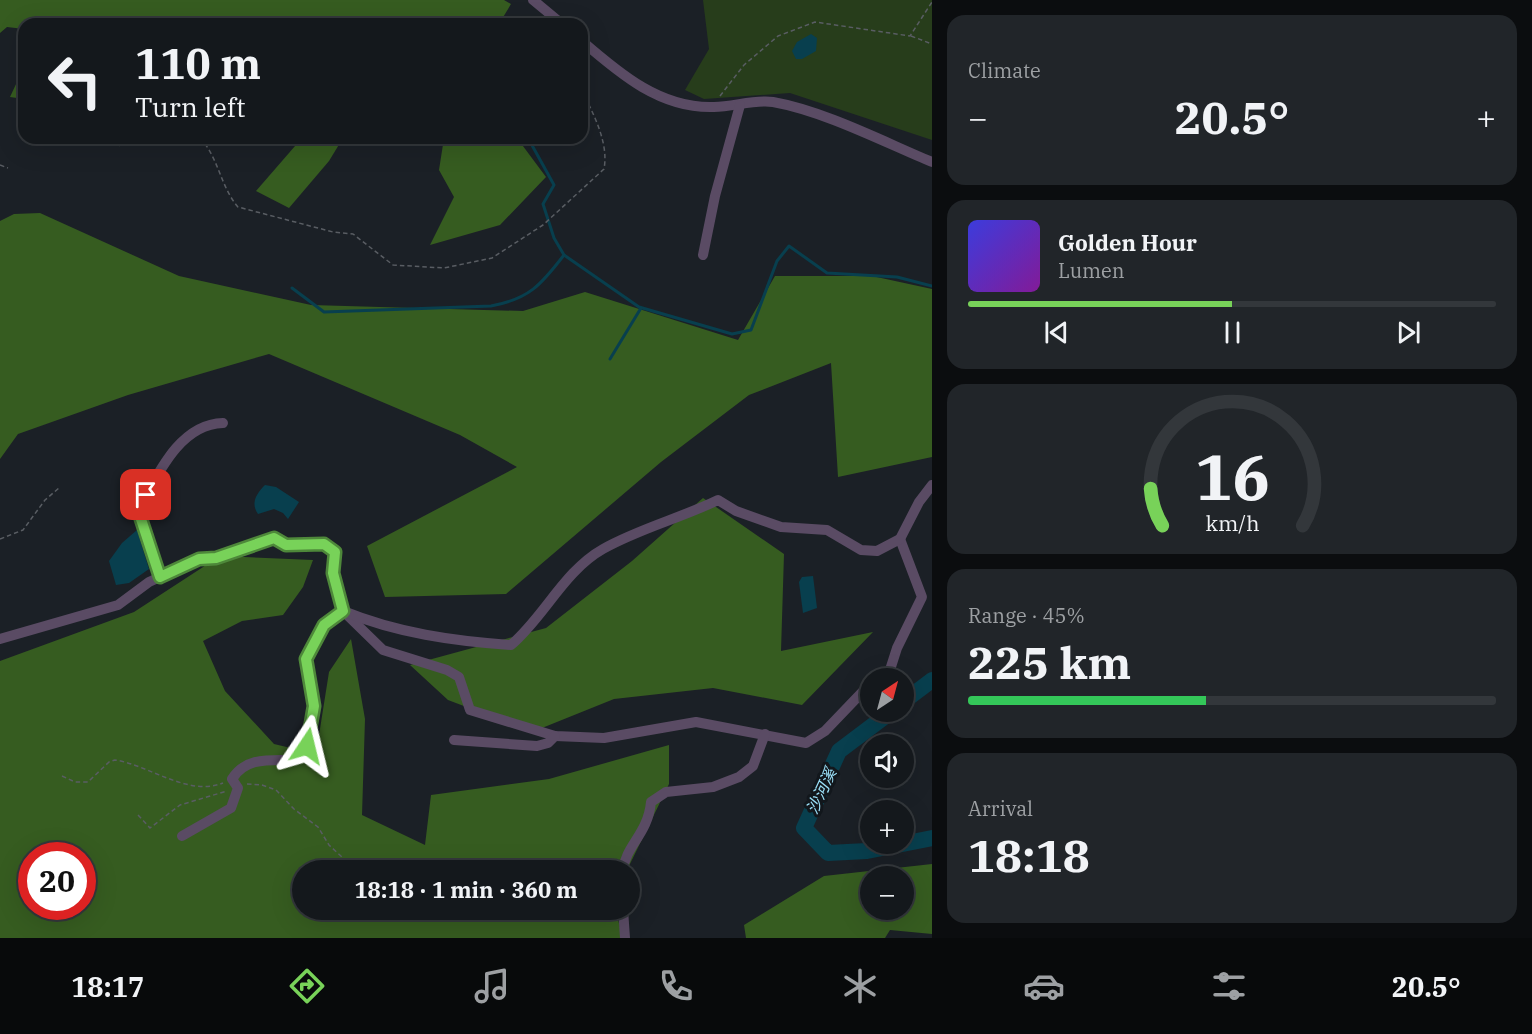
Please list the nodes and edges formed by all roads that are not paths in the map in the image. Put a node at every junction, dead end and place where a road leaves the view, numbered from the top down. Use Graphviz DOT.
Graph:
graph roads {
  1 [pos="533,0"];
  2 [pos="555,18"];
  3 [pos="588,46"];
  4 [pos="740,105"];
  5 [pos="932,162"];
  6 [pos="703,255"];
  7 [pos="223,423"];
  8 [pos="932,485"];
  9 [pos="900,539"];
  10 [pos="160,577"];
  11 [pos="343,611"];
  12 [pos="0,639"];
  13 [pos="891,668"];
  14 [pos="860,694"];
  15 [pos="765,734"];
  16 [pos="555,735"];
  17 [pos="453,741"];
  18 [pos="182,836"];
  19 [pos="625,860"];
  20 [pos="624,920"];
  21 [pos="625,938"];
  1 -- 2 [label="street"];
  3 -- 4 [label="street"];
  4 -- 5 [label="street"];
  4 -- 6 [label="street"];
  7 -- 10 [label="street"];
  8 -- 9 [label="street"];
  9 -- 11 [label="street"];
  9 -- 13 [label="street"];
  10 -- 11 [label="street"];
  10 -- 12 [label="street"];
  11 -- 16 [label="street"];
  11 -- 18 [label="street"];
  14 -- 15 [label="street"];
  15 -- 16 [label="street"];
  15 -- 19 [label="street"];
  16 -- 17 [label="street"];
  20 -- 21 [label="street"];
}
